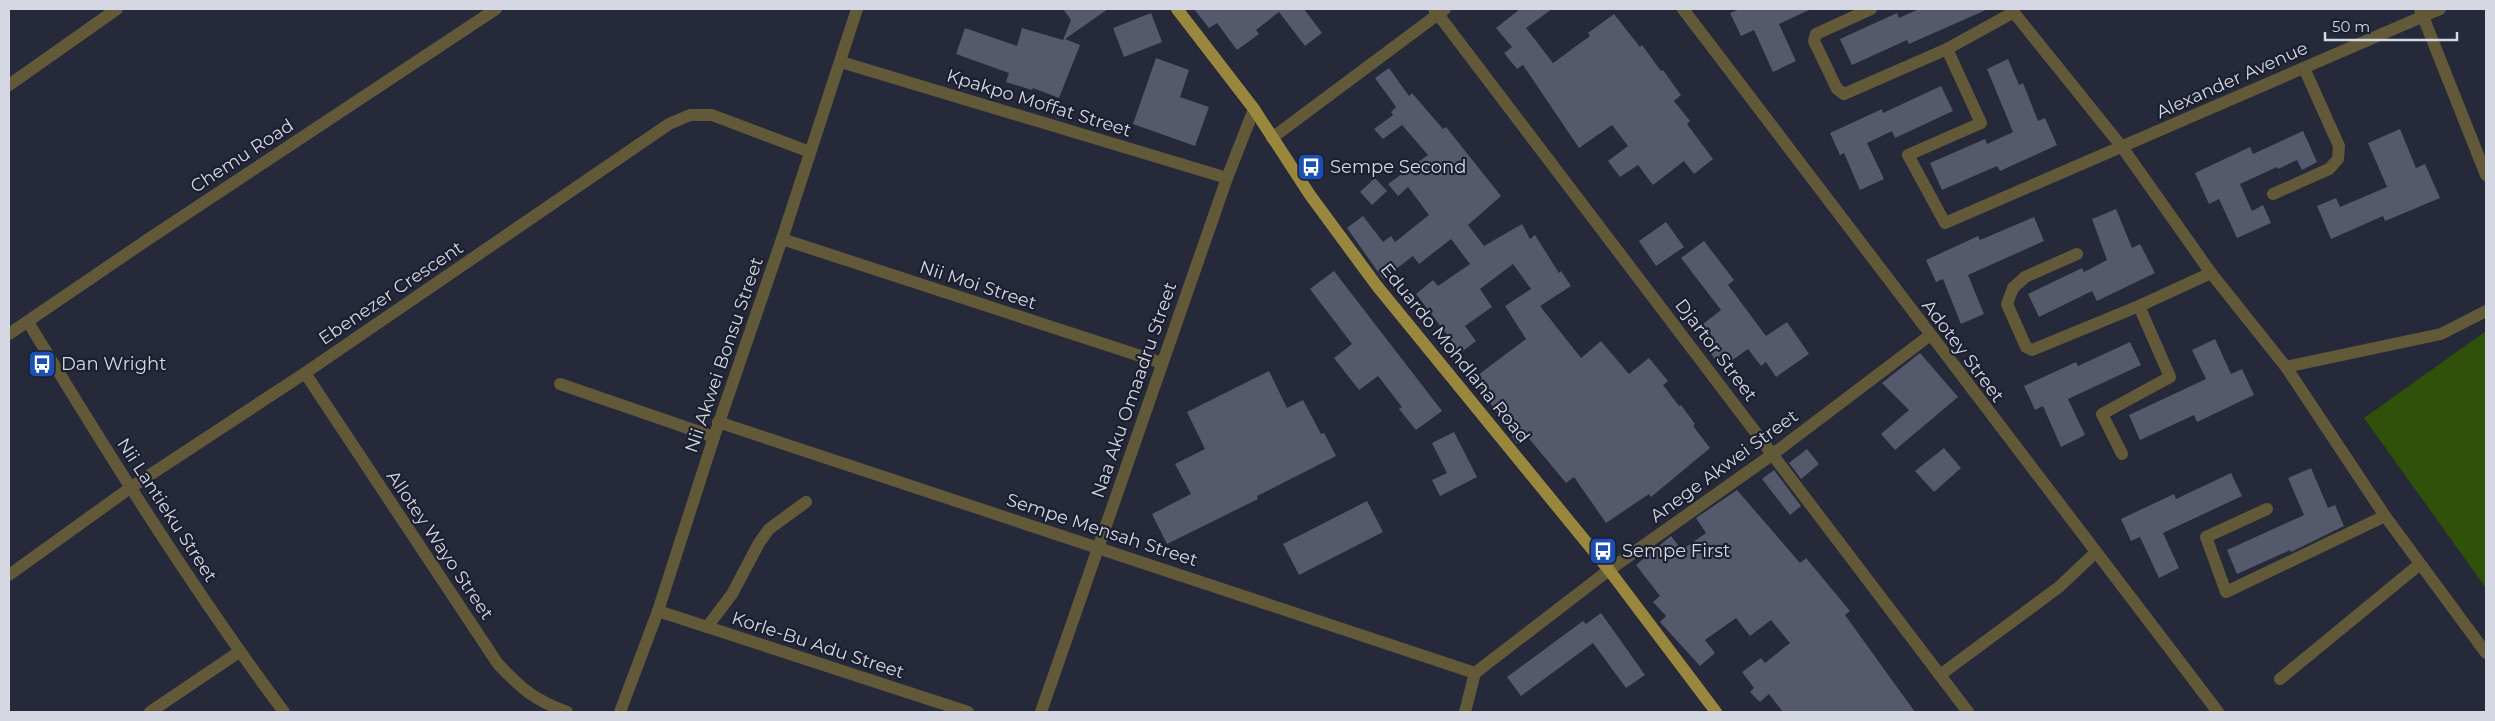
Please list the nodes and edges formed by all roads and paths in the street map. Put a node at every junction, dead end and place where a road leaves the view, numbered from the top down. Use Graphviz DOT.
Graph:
graph roads {
  1 [pos="117,9"];
  2 [pos="496,9"];
  3 [pos="857,9"];
  4 [pos="1177,9"];
  5 [pos="1683,9"];
  6 [pos="1872,9"];
  7 [pos="2440,9"];
  8 [pos="1439,10"];
  9 [pos="2012,11"];
  10 [pos="2422,12"];
  11 [pos="1947,48"];
  12 [pos="841,62"];
  13 [pos="2304,68"];
  14 [pos="9,85"];
  15 [pos="1254,109"];
  16 [pos="1272,138"];
  17 [pos="2122,147"];
  18 [pos="810,152"];
  19 [pos="2486,175"];
  20 [pos="1227,178"];
  21 [pos="2273,194"];
  22 [pos="782,240"];
  23 [pos="2077,254"];
  24 [pos="2211,273"];
  25 [pos="2139,306"];
  26 [pos="2486,311"];
  27 [pos="28,322"];
  28 [pos="9,334"];
  29 [pos="1930,336"];
  30 [pos="1162,363"];
  31 [pos="2286,367"];
  32 [pos="305,373"];
  33 [pos="560,384"];
  34 [pos="718,422"];
  35 [pos="714,437"];
  36 [pos="1773,454"];
  37 [pos="2122,454"];
  38 [pos="130,488"];
  39 [pos="806,502"];
  40 [pos="2267,508"];
  41 [pos="2385,516"];
  42 [pos="1098,547"];
  43 [pos="2096,552"];
  44 [pos="2420,564"];
  45 [pos="1609,570"];
  46 [pos="9,575"];
  47 [pos="658,611"];
  48 [pos="707,627"];
  49 [pos="239,652"];
  50 [pos="2486,654"];
  51 [pos="1475,673"];
  52 [pos="1940,675"];
  53 [pos="2280,679"];
  54 [pos="150,712"];
  55 [pos="284,712"];
  56 [pos="567,712"];
  57 [pos="620,712"];
  58 [pos="968,712"];
  59 [pos="1041,712"];
  60 [pos="1465,712"];
  61 [pos="1716,712"];
  62 [pos="1968,712"];
  63 [pos="2218,712"];
  1 -- 14 [label="street"];
  2 -- 27 [label="street, Chemu Road"];
  3 -- 12 [label="street, Nii Akwei Bonsu Street"];
  4 -- 15 [label="main road, Eduardo Mohdlana Road"];
  5 -- 29 [label="street, Adotey Street"];
  6 -- 11 [label="street"];
  7 -- 10 [label="street, Alexander Avenue"];
  8 -- 16 [label="street"];
  8 -- 36 [label="street, Djartor Street"];
  9 -- 11 [label="street"];
  9 -- 17 [label="street"];
  10 -- 13 [label="street, Alexander Avenue"];
  10 -- 19 [label="street"];
  11 -- 17 [label="street, Alexander Avenue"];
  12 -- 18 [label="street, Nii Akwei Bonsu Street"];
  12 -- 20 [label="street, Kpakpo Moffat Street"];
  13 -- 17 [label="street, Alexander Avenue"];
  13 -- 21 [label="street"];
  15 -- 16 [label="main road, Eduardo Mohdlana Road"];
  15 -- 20 [label="street, Naa Aku Omaadru Street"];
  16 -- 45 [label="main road, Eduardo Mohdlana Road"];
  17 -- 24 [label="street"];
  18 -- 22 [label="street, Nii Akwei Bonsu Street"];
  18 -- 32 [label="street, Ebenezer Crescent"];
  20 -- 30 [label="street, Naa Aku Omaadru Street"];
  22 -- 30 [label="street, Nii Moi Street"];
  22 -- 34 [label="street, Nii Akwei Bonsu Street"];
  23 -- 25 [label="street"];
  24 -- 25 [label="street"];
  24 -- 31 [label="street"];
  25 -- 37 [label="street"];
  26 -- 31 [label="street"];
  27 -- 28 [label="street, Chemu Road"];
  27 -- 38 [label="street, Nii Lantieku Street"];
  29 -- 36 [label="street, Anege Akwei Street"];
  29 -- 43 [label="street, Adotey Street"];
  30 -- 42 [label="street, Naa Aku Omaadru Street"];
  31 -- 41 [label="street"];
  32 -- 38 [label="street, Ebenezer Crescent"];
  32 -- 56 [label="street, Allotey Wayo Street"];
  33 -- 35 [label="street"];
  34 -- 35 [label="street, Nii Akwei Bonsu Street"];
  34 -- 42 [label="street, Sempe Mensah Street"];
  35 -- 47 [label="street, Nii Akwei Bonsu Street"];
  36 -- 45 [label="street, Anege Akwei Street"];
  36 -- 52 [label="street, Djartor Street"];
  38 -- 46 [label="street, Ebenezer Crescent"];
  38 -- 49 [label="street, Nii Lantieku Street"];
  39 -- 48 [label="street"];
  40 -- 41 [label="street"];
  41 -- 44 [label="street"];
  42 -- 51 [label="street, Sempe Mensah Street"];
  42 -- 59 [label="street, Naa Aku Omaadru Street"];
  43 -- 52 [label="street"];
  43 -- 63 [label="street, Adotey Street"];
  44 -- 50 [label="street"];
  44 -- 53 [label="street"];
  45 -- 51 [label="street, Anege Akwei Street"];
  45 -- 61 [label="main road, Eduardo Mohdlana Road"];
  47 -- 48 [label="street, Korle-Bu Adu Street"];
  47 -- 57 [label="street, Nii Akwei Bonsu Street"];
  48 -- 58 [label="street, Korle-Bu Adu Street"];
  49 -- 54 [label="street"];
  49 -- 55 [label="street, Nii Lantieku Street"];
  51 -- 60 [label="street"];
  52 -- 62 [label="street, Djartor Street"];
}
